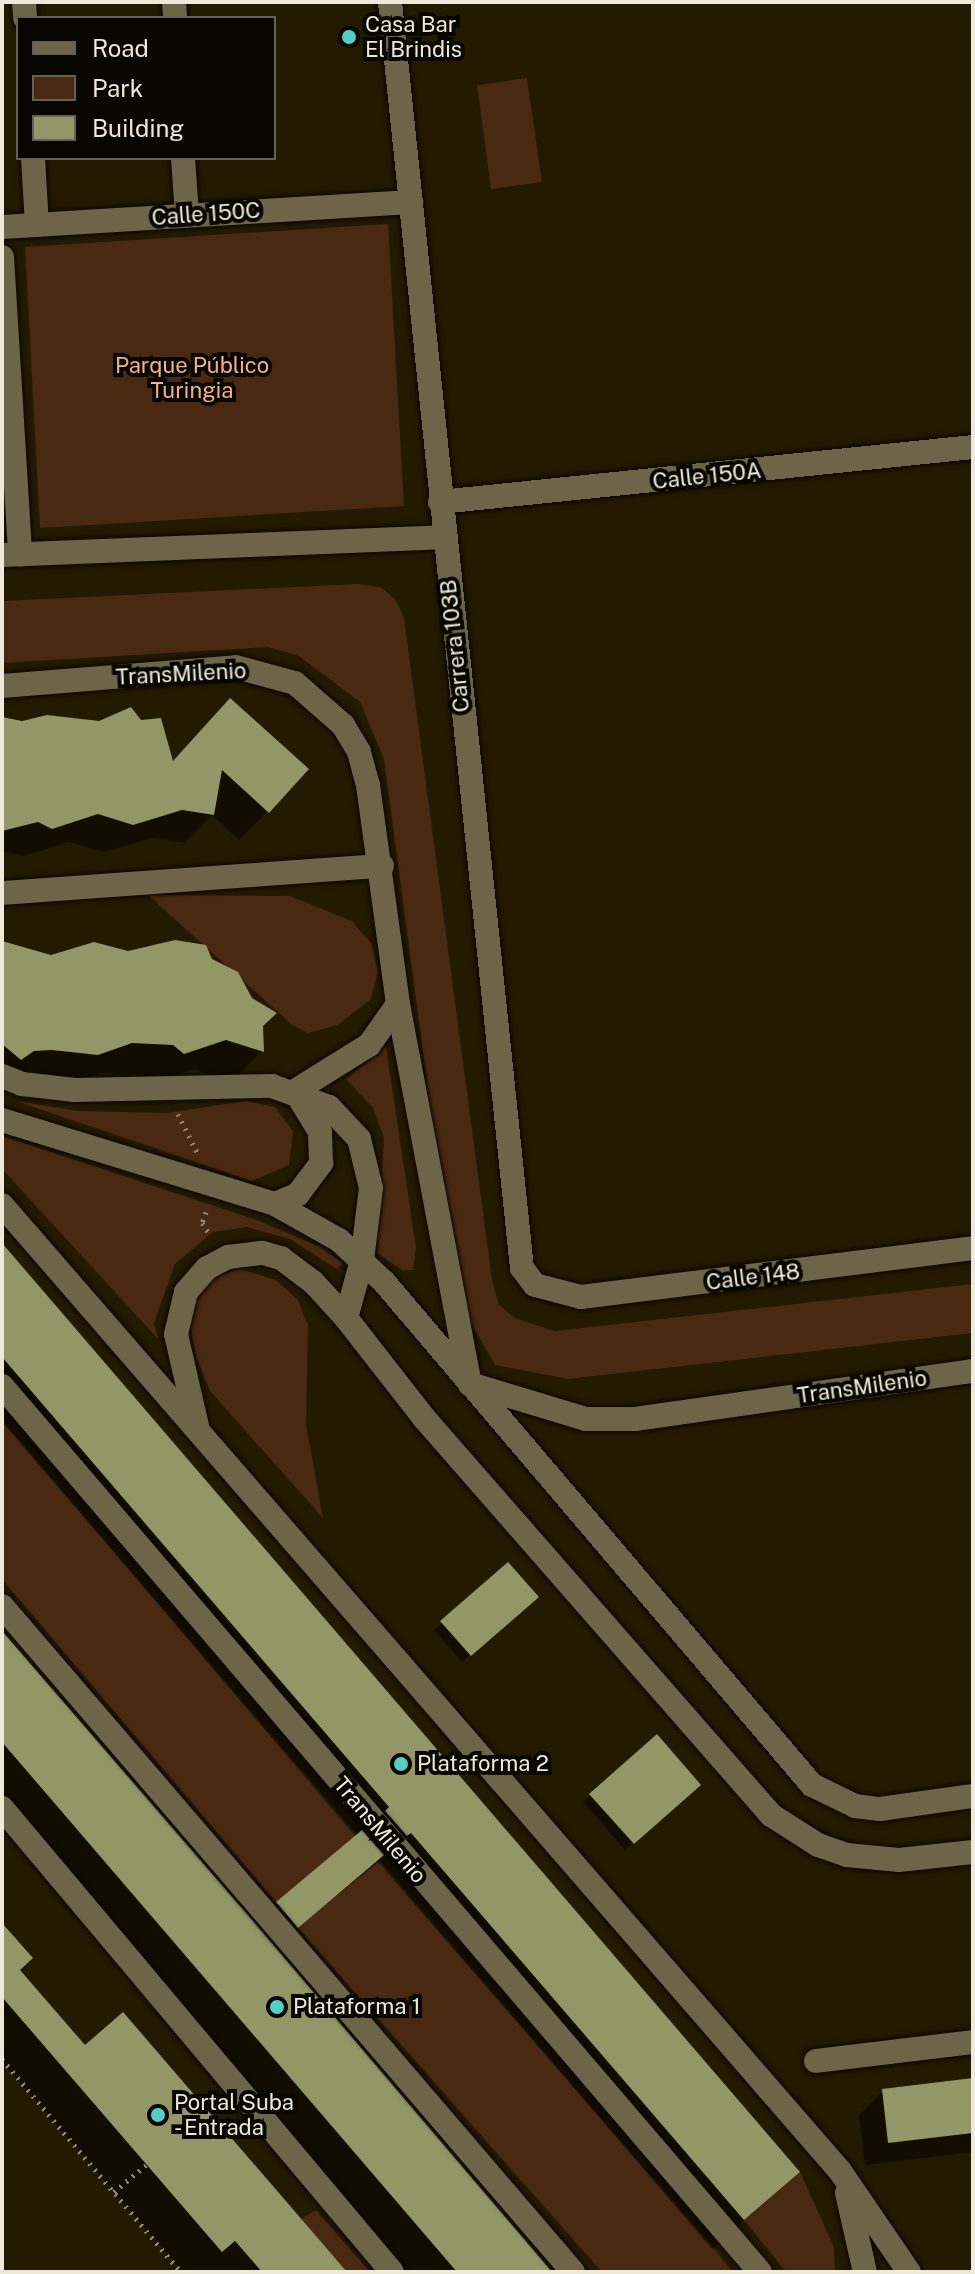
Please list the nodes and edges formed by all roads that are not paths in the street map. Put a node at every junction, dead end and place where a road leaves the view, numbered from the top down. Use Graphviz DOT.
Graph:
graph roads {
  1 [pos="390,2"];
  2 [pos="33,160"];
  3 [pos="183,160"];
  4 [pos="411,202"];
  5 [pos="187,215"];
  6 [pos="37,225"];
  7 [pos="2,227"];
  8 [pos="2,257"];
  9 [pos="5,370"];
  10 [pos="973,447"];
  11 [pos="440,502"];
  12 [pos="443,537"];
  13 [pos="11,554"];
  14 [pos="2,686"];
  15 [pos="382,866"];
  16 [pos="2,893"];
  17 [pos="398,1004"];
  18 [pos="2,1076"];
  19 [pos="295,1091"];
  20 [pos="2,1120"];
  21 [pos="275,1204"];
  22 [pos="2,1205"];
  23 [pos="973,1248"];
  24 [pos="362,1260"];
  25 [pos="535,1285"];
  26 [pos="346,1318"];
  27 [pos="973,1371"];
  28 [pos="470,1384"];
  29 [pos="2,1386"];
  30 [pos="198,1432"];
  31 [pos="2,1606"];
  32 [pos="973,1796"];
  33 [pos="2,1808"];
  34 [pos="973,1852"];
  35 [pos="973,2042"];
  36 [pos="816,2061"];
  37 [pos="840,2171"];
  38 [pos="392,2272"];
  39 [pos="573,2272"];
  40 [pos="760,2272"];
  41 [pos="865,2272"];
  42 [pos="909,2272"];
  1 -- 4 [label="street, Carrera 103B"];
  2 -- 6 [label="street"];
  3 -- 5 [label="street"];
  4 -- 5 [label="street, Calle 150C"];
  4 -- 11 [label="street, Carrera 103B"];
  5 -- 6 [label="street, Calle 150C"];
  6 -- 7 [label="street, Calle 150C"];
  8 -- 9 [label="street"];
  9 -- 13 [label="street"];
  10 -- 11 [label="street, Calle 150A"];
  11 -- 12 [label="street, Carrera 103B"];
  12 -- 13 [label="street"];
  12 -- 25 [label="street, Carrera 103B"];
  14 -- 15 [label="street, TransMilenio"];
  15 -- 16 [label="street"];
  15 -- 17 [label="street, TransMilenio"];
  17 -- 19 [label="street"];
  17 -- 28 [label="street, TransMilenio"];
  18 -- 19 [label="street"];
  19 -- 21 [label="street"];
  19 -- 24 [label="street"];
  20 -- 21 [label="street, TransMilenio"];
  21 -- 24 [label="street, TransMilenio"];
  22 -- 30 [label="street"];
  23 -- 25 [label="street, Calle 148"];
  24 -- 26 [label="street"];
  24 -- 28 [label="street, TransMilenio"];
  26 -- 30 [label="street"];
  26 -- 34 [label="street"];
  27 -- 28 [label="street, TransMilenio"];
  28 -- 32 [label="street, TransMilenio"];
  29 -- 40 [label="street, TransMilenio"];
  30 -- 37 [label="street"];
  31 -- 39 [label="street"];
  33 -- 38 [label="street"];
  35 -- 36 [label="street"];
  37 -- 41 [label="street"];
  37 -- 42 [label="street"];
}
